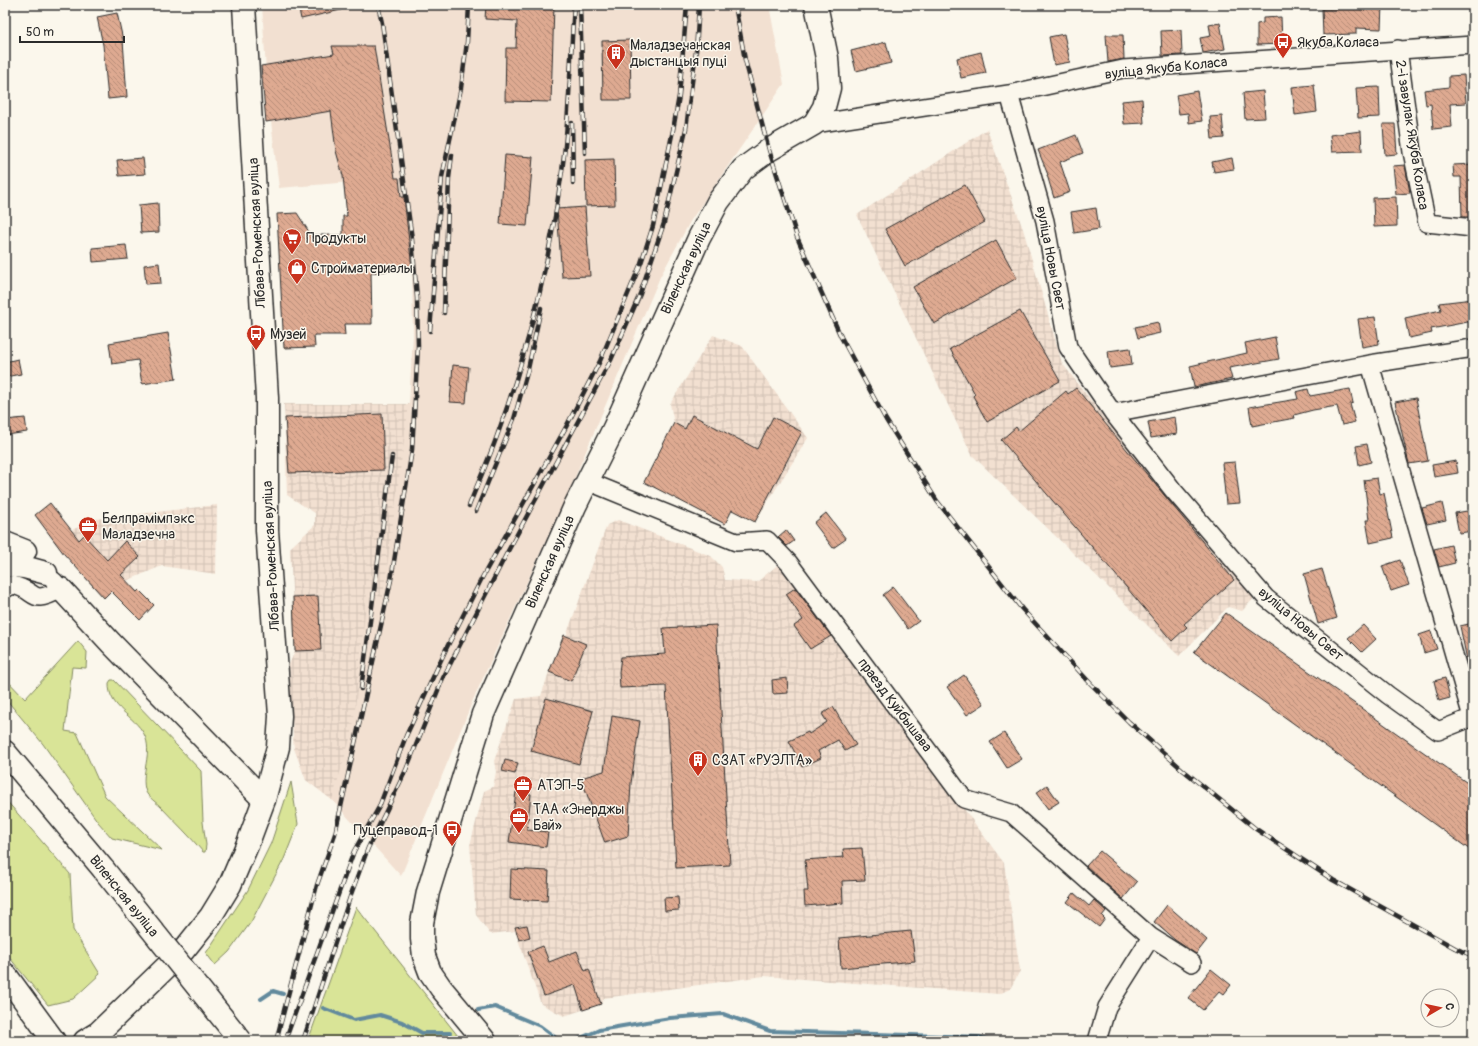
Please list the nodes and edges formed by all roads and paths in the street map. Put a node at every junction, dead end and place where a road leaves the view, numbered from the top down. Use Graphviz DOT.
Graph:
graph roads {
  1 [pos="244,5"];
  2 [pos="816,5"];
  3 [pos="1473,45"];
  4 [pos="1398,49"];
  5 [pos="1009,94"];
  6 [pos="814,124"];
  7 [pos="1473,228"];
  8 [pos="1473,348"];
  9 [pos="1370,364"];
  10 [pos="1113,413"];
  11 [pos="587,481"];
  12 [pos="5,530"];
  13 [pos="5,543"];
  14 [pos="25,551"];
  15 [pos="5,565"];
  16 [pos="46,573"];
  17 [pos="5,589"];
  18 [pos="61,589"];
  19 [pos="1472,717"];
  20 [pos="5,741"];
  21 [pos="5,752"];
  22 [pos="5,757"];
  23 [pos="28,780"];
  24 [pos="264,800"];
  25 [pos="1151,938"];
  26 [pos="1192,963"];
  27 [pos="5,974"];
  28 [pos="54,1041"];
  29 [pos="85,1041"];
  30 [pos="241,1041"];
  31 [pos="485,1041"];
  32 [pos="1097,1041"];
  1 -- 24 [label="main road, Лібава-Роменская вуліца"];
  2 -- 6 [label="main road"];
  3 -- 4 [label="street, вуліца Якуба Коласа"];
  4 -- 5 [label="street, вуліца Якуба Коласа"];
  4 -- 7 [label="street, 2-і завулак Якуба Коласа"];
  5 -- 6 [label="street, вуліца Якуба Коласа"];
  5 -- 10 [label="street, вуліца Новы Свет"];
  6 -- 11 [label="main road, Віленская вуліца"];
  8 -- 9 [label="street"];
  9 -- 10 [label="street"];
  9 -- 19 [label="street, вуліца Новы Свет"];
  10 -- 19 [label="street, вуліца Новы Свет"];
  11 -- 25 [label="street, праезд Куйбышава"];
  11 -- 31 [label="main road, Віленская вуліца"];
  12 -- 14 [label="street"];
  13 -- 14 [label="main road"];
  14 -- 16 [label="street"];
  15 -- 16 [label="main road"];
  16 -- 18 [label="street"];
  17 -- 18 [label="street"];
  18 -- 24 [label="main road"];
  20 -- 23 [label="main road"];
  21 -- 23 [label="main road, Віленская вуліца"];
  22 -- 23 [label="main road"];
  23 -- 30 [label="main road, Віленская вуліца, bridge"];
  24 -- 29 [label="main road, Лібава-Роменская вуліца"];
  25 -- 26 [label="street, праезд Куйбышава"];
  25 -- 32 [label="street"];
  27 -- 28 [label="main road"];
}
